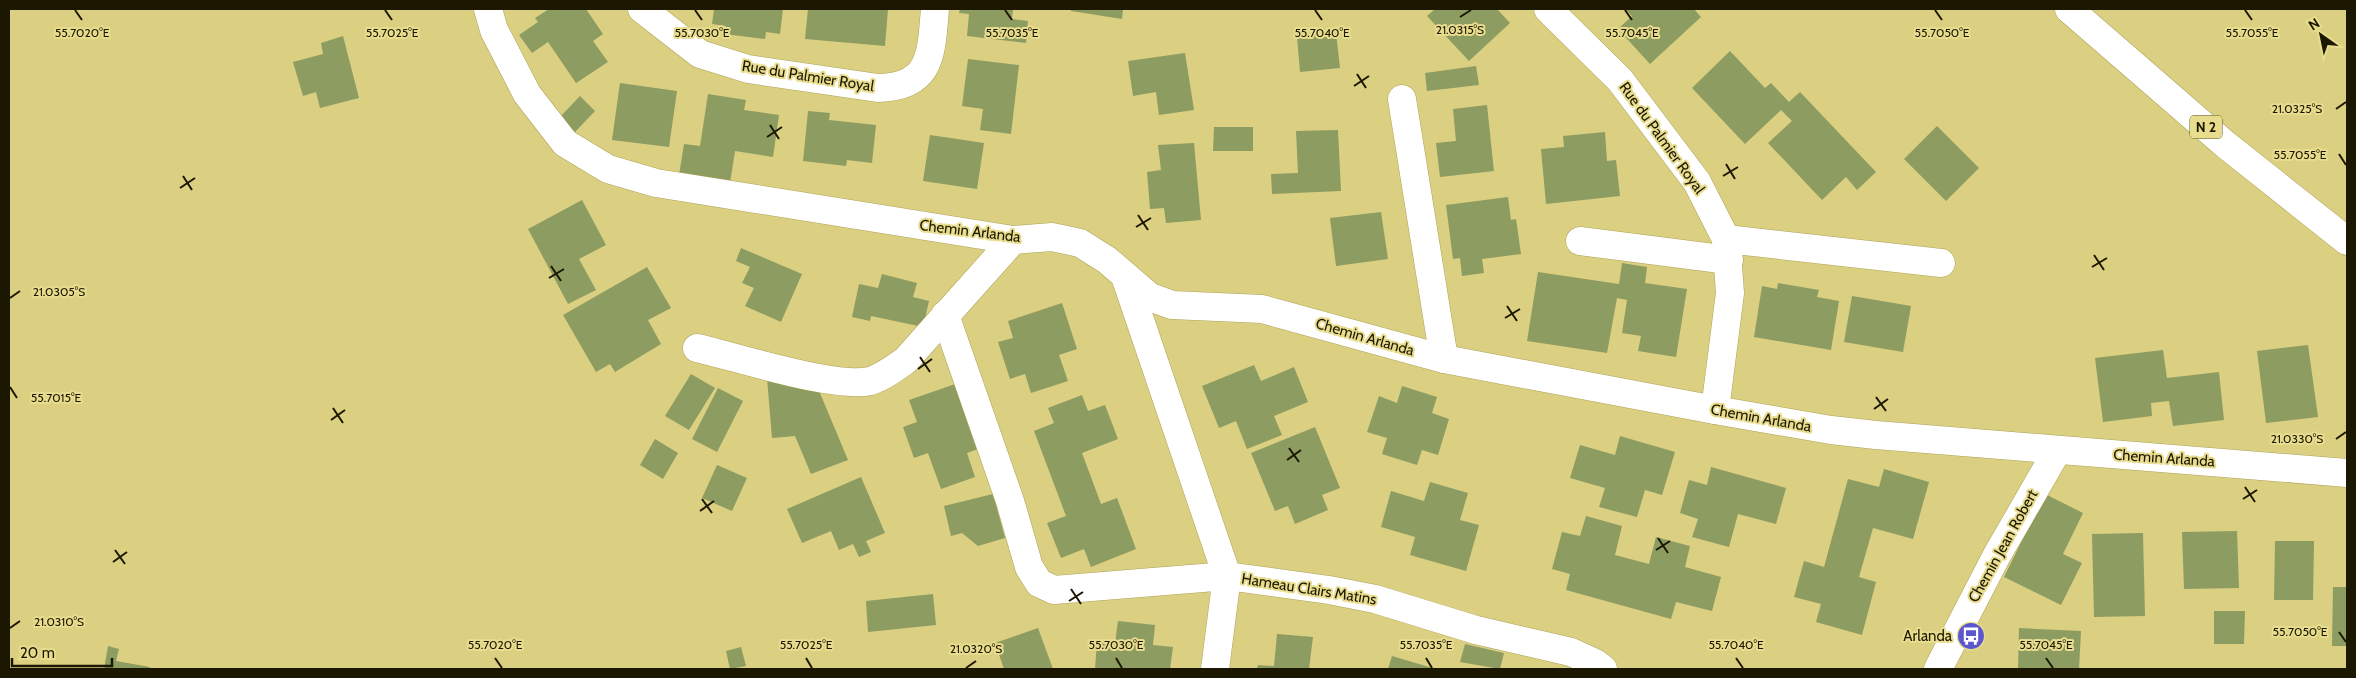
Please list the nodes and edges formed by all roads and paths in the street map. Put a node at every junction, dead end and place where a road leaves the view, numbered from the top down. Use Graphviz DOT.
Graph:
graph roads {
  1 [pos="488,9"];
  2 [pos="642,9"];
  3 [pos="935,9"];
  4 [pos="1548,9"];
  5 [pos="2069,9"];
  6 [pos="1402,98"];
  7 [pos="1013,240"];
  8 [pos="1580,241"];
  9 [pos="2347,241"];
  10 [pos="1728,249"];
  11 [pos="1941,263"];
  12 [pos="1126,279"];
  13 [pos="945,315"];
  14 [pos="697,348"];
  15 [pos="1444,359"];
  16 [pos="1715,410"];
  17 [pos="2057,451"];
  18 [pos="2347,472"];
  19 [pos="1227,576"];
  20 [pos="1215,669"];
  21 [pos="1604,669"];
  22 [pos="1938,669"];
  1 -- 7 [label="main road, Chemin Arlanda"];
  2 -- 3 [label="main road, Rue du Palmier Royal"];
  4 -- 10 [label="main road, Rue du Palmier Royal"];
  5 -- 9 [label="main road, N 2"];
  6 -- 15 [label="main road"];
  7 -- 12 [label="main road, Chemin Arlanda"];
  7 -- 13 [label="main road"];
  8 -- 10 [label="main road"];
  10 -- 11 [label="main road"];
  10 -- 16 [label="main road, Rue du Palmier Royal"];
  12 -- 15 [label="main road, Chemin Arlanda"];
  12 -- 19 [label="main road, Hameau Clairs Matins"];
  13 -- 14 [label="main road"];
  13 -- 19 [label="main road"];
  15 -- 16 [label="main road, Chemin Arlanda"];
  16 -- 17 [label="main road, Chemin Arlanda"];
  17 -- 18 [label="main road, Chemin Arlanda"];
  17 -- 22 [label="main road, Chemin Jean Robert"];
  19 -- 20 [label="main road"];
  19 -- 21 [label="main road, Hameau Clairs Matins"];
}
